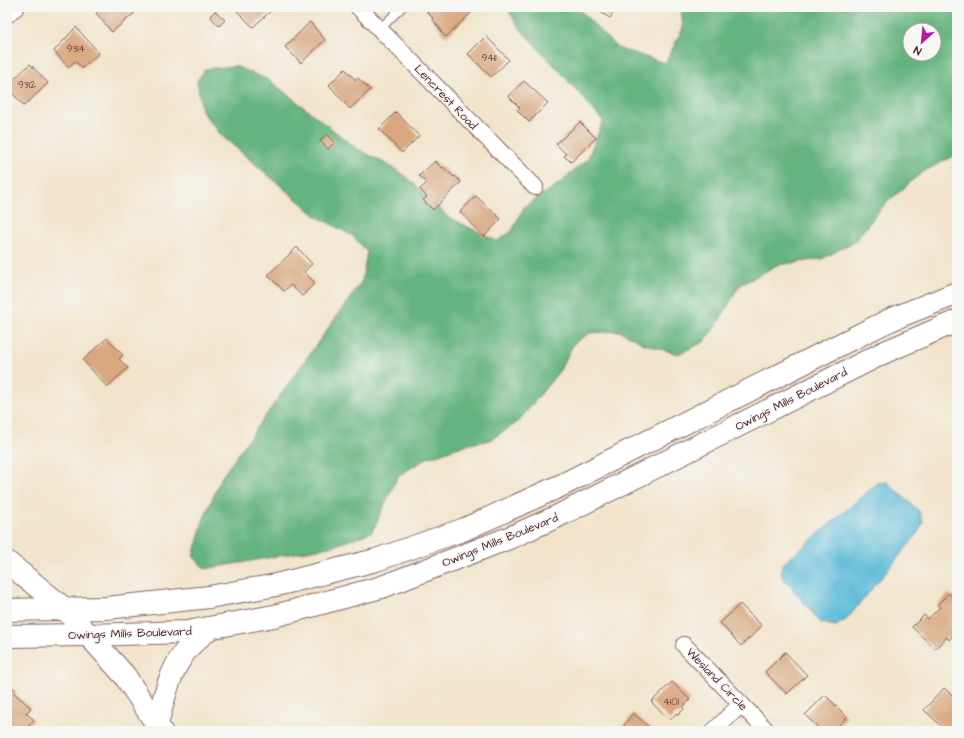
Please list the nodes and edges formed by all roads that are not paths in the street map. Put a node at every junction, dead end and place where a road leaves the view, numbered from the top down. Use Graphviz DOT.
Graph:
graph roads {
  1 [pos="16,7"];
  2 [pos="358,7"];
  3 [pos="402,7"];
  4 [pos="7,15"];
  5 [pos="380,29"];
  6 [pos="535,188"];
  7 [pos="957,293"];
  8 [pos="957,321"];
  9 [pos="7,562"];
  10 [pos="7,610"];
  11 [pos="66,610"];
  12 [pos="211,627"];
  13 [pos="88,635"];
  14 [pos="7,636"];
  15 [pos="684,645"];
  16 [pos="742,704"];
  17 [pos="159,728"];
  18 [pos="714,731"];
  19 [pos="767,731"];
  1 -- 4 [label="street"];
  2 -- 5 [label="street, Lencrest Road"];
  3 -- 5 [label="lane"];
  5 -- 6 [label="street, Lencrest Road"];
  7 -- 11 [label="main road, Owings Mills Boulevard"];
  8 -- 12 [label="main road, Owings Mills Boulevard"];
  9 -- 11 [label="main road"];
  10 -- 11 [label="main road, Owings Mills Boulevard"];
  11 -- 13 [label="main road"];
  12 -- 13 [label="main road, Owings Mills Boulevard"];
  12 -- 17 [label="main road"];
  13 -- 14 [label="main road, Owings Mills Boulevard"];
  13 -- 17 [label="main road"];
  15 -- 16 [label="street, Wesland Circle"];
  16 -- 18 [label="street"];
  16 -- 19 [label="street, Wesland Circle"];
}
